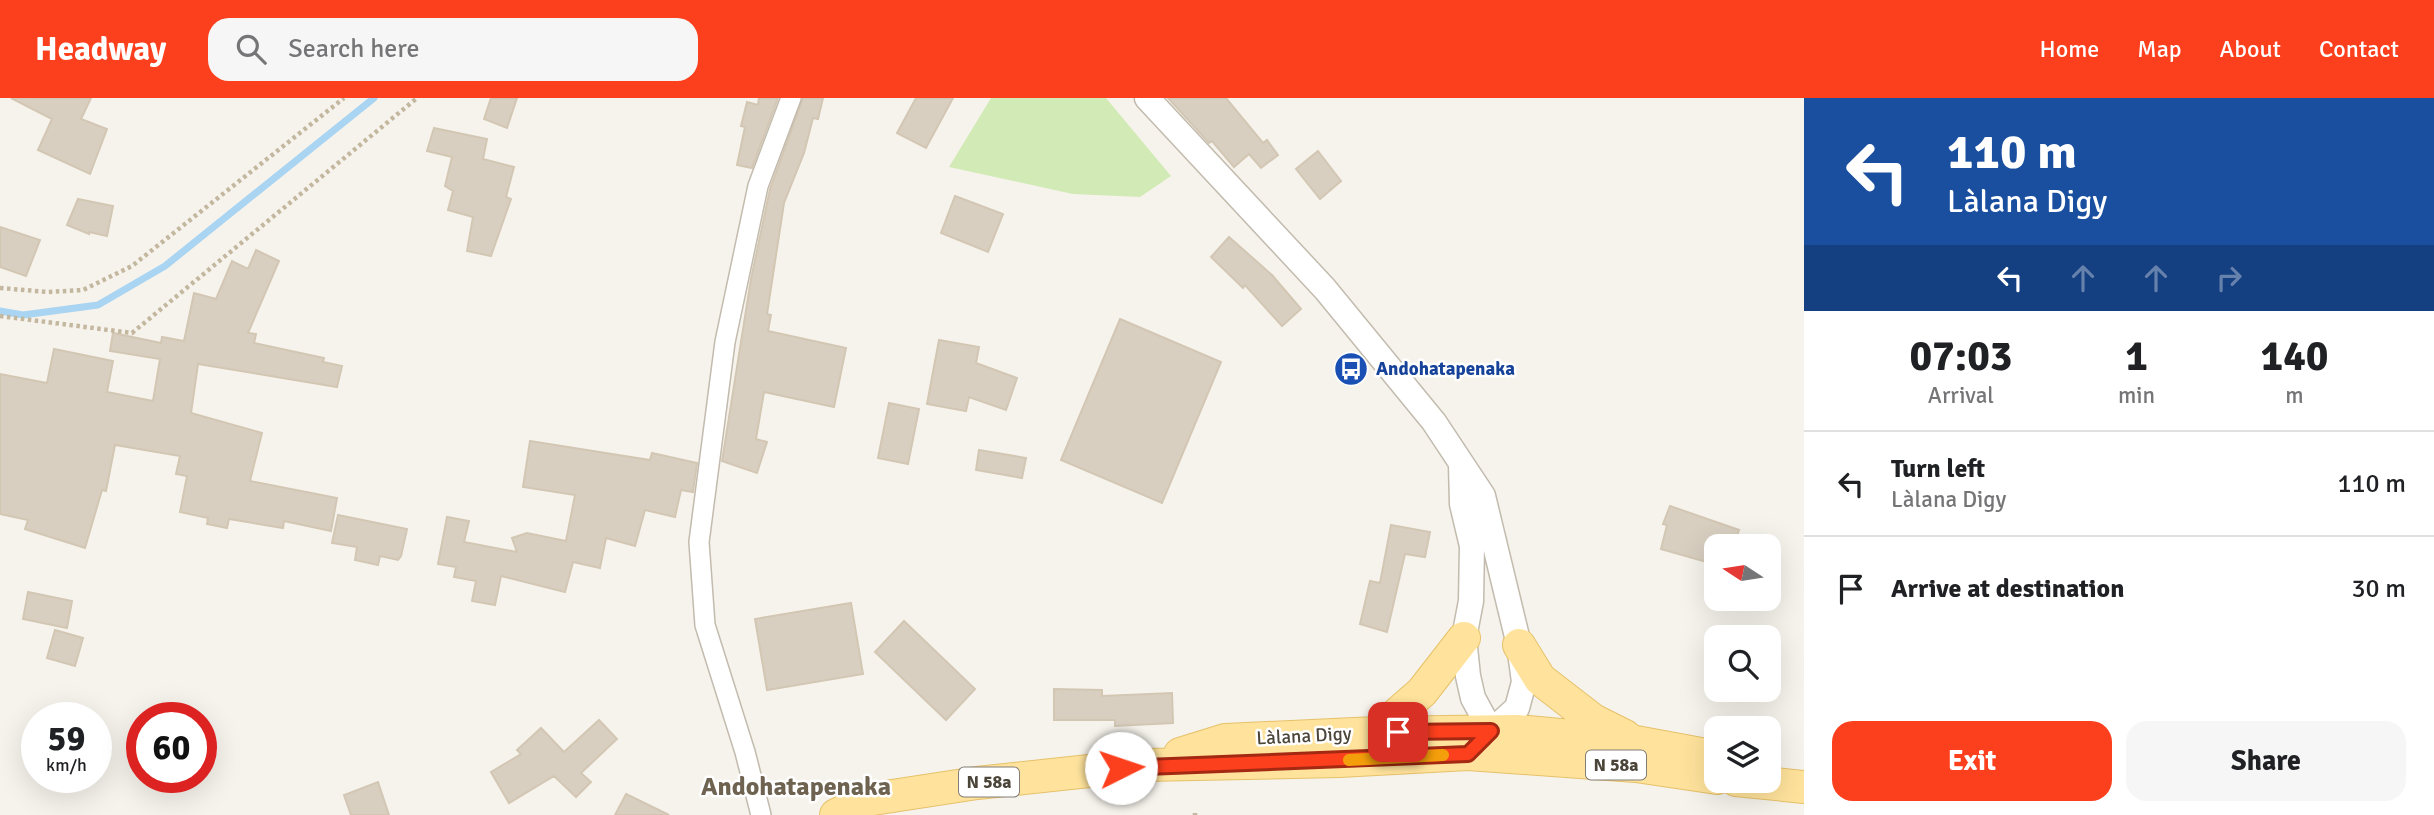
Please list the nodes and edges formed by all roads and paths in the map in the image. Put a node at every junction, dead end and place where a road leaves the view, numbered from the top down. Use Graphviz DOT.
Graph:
graph roads {
  1 [pos="344,98"];
  2 [pos="417,98"];
  3 [pos="791,98"];
  4 [pos="1147,98"];
  5 [pos="0,288"];
  6 [pos="0,316"];
  7 [pos="1461,465"];
  8 [pos="1464,638"];
  9 [pos="1519,645"];
  10 [pos="1491,731"];
  11 [pos="1375,733"];
  12 [pos="1636,742"];
  13 [pos="1468,754"];
  14 [pos="1515,755"];
  15 [pos="1704,755"];
  16 [pos="1145,765"];
  17 [pos="1781,770"];
  18 [pos="1804,775"];
  19 [pos="1704,776"];
  20 [pos="1781,785"];
  21 [pos="1804,787"];
  22 [pos="761,815"];
  23 [pos="836,815"];
  1 -- 5 [label="path"];
  2 -- 6 [label="path"];
  3 -- 22 [label="street"];
  4 -- 7 [label="street"];
  7 -- 8 [label="street"];
  7 -- 9 [label="street"];
  8 -- 10 [label="street"];
  8 -- 11 [label="main road"];
  9 -- 10 [label="street"];
  9 -- 12 [label="main road"];
  10 -- 11 [label="main road, Làlana Digy / N 58a"];
  10 -- 12 [label="main road, Làlana Digy / N 58a"];
  10 -- 13 [label="street"];
  10 -- 14 [label="street"];
  11 -- 16 [label="main road, Làlana Digy / N 58a"];
  12 -- 15 [label="main road, Làlana Digy / N 58a"];
  13 -- 14 [label="main road, Làlana Digy / N 58a"];
  13 -- 16 [label="main road, Làlana Digy / N 58a"];
  14 -- 19 [label="main road, Làlana Digy / N 58a"];
  16 -- 23 [label="main road, Làlana Digy / N 58a"];
  17 -- 18 [label="main road"];
  20 -- 21 [label="main road"];
}
